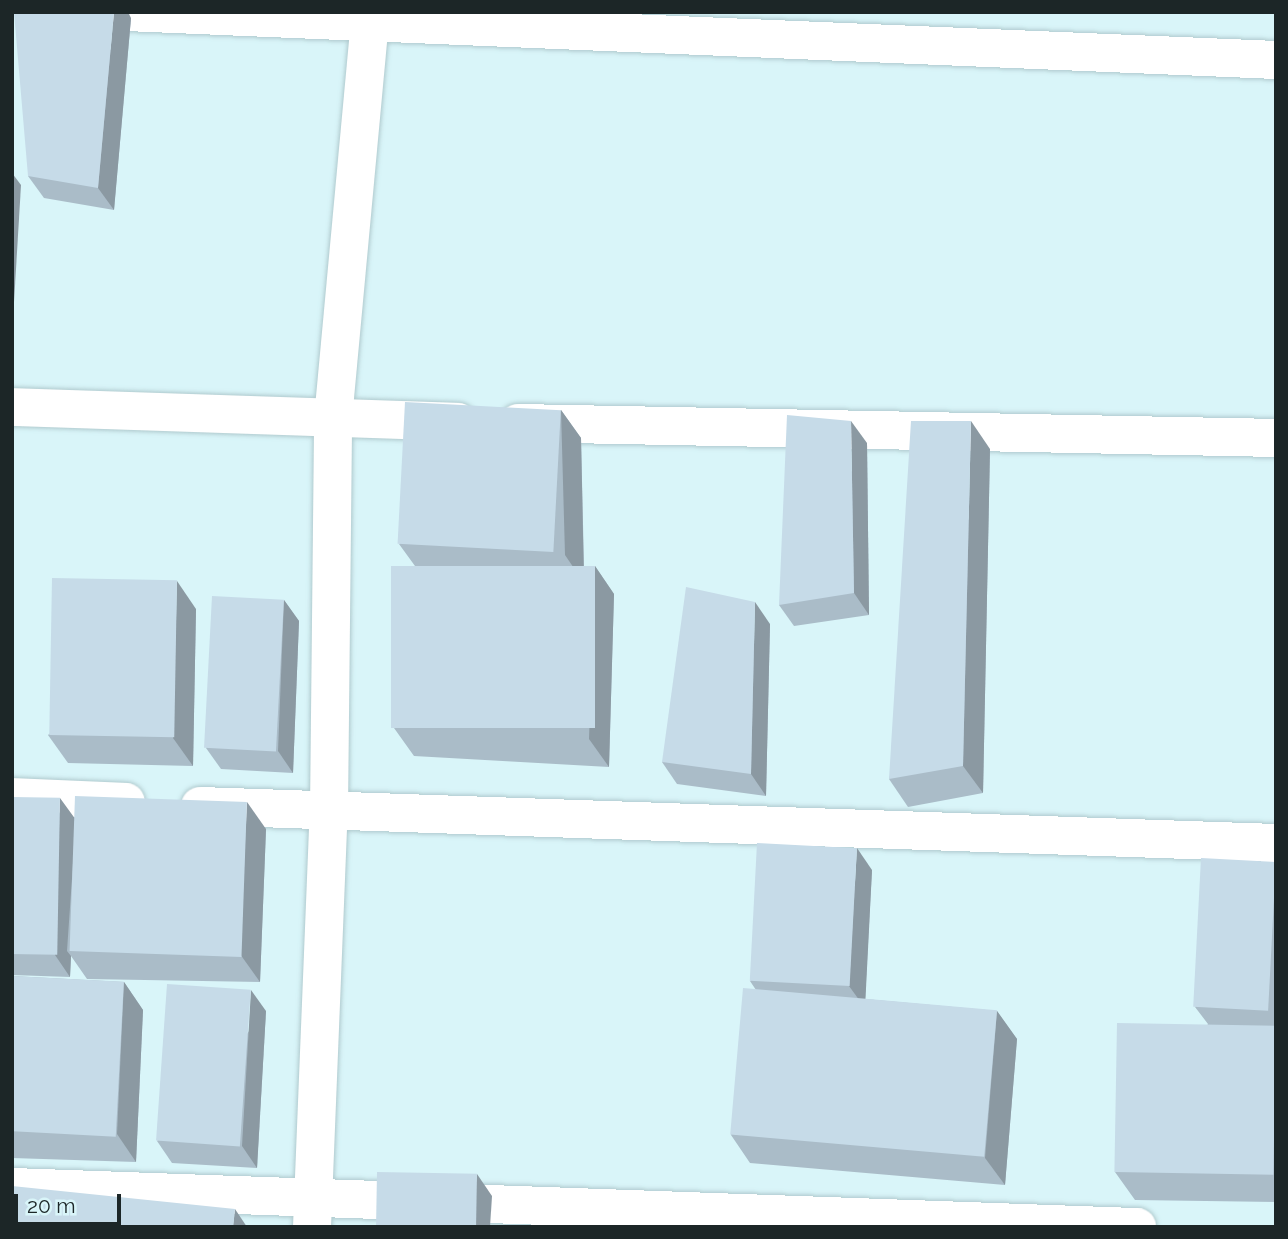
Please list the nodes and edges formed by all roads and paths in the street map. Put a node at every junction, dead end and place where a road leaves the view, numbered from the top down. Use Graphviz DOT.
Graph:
graph roads {
  1 [pos="126,12"];
  2 [pos="371,18"];
  3 [pos="1276,60"];
  4 [pos="12,407"];
  5 [pos="333,419"];
  6 [pos="1276,438"];
  7 [pos="12,797"];
  8 [pos="329,811"];
  9 [pos="1276,843"];
  10 [pos="12,1187"];
  11 [pos="312,1213"];
  12 [pos="1138,1227"];
  1 -- 2 [label="street"];
  2 -- 3 [label="street"];
  2 -- 5 [label="street"];
  4 -- 5 [label="street"];
  5 -- 6 [label="street"];
  5 -- 8 [label="street"];
  7 -- 8 [label="street"];
  8 -- 9 [label="street"];
  8 -- 11 [label="street"];
  10 -- 11 [label="street"];
  11 -- 12 [label="street"];
}
